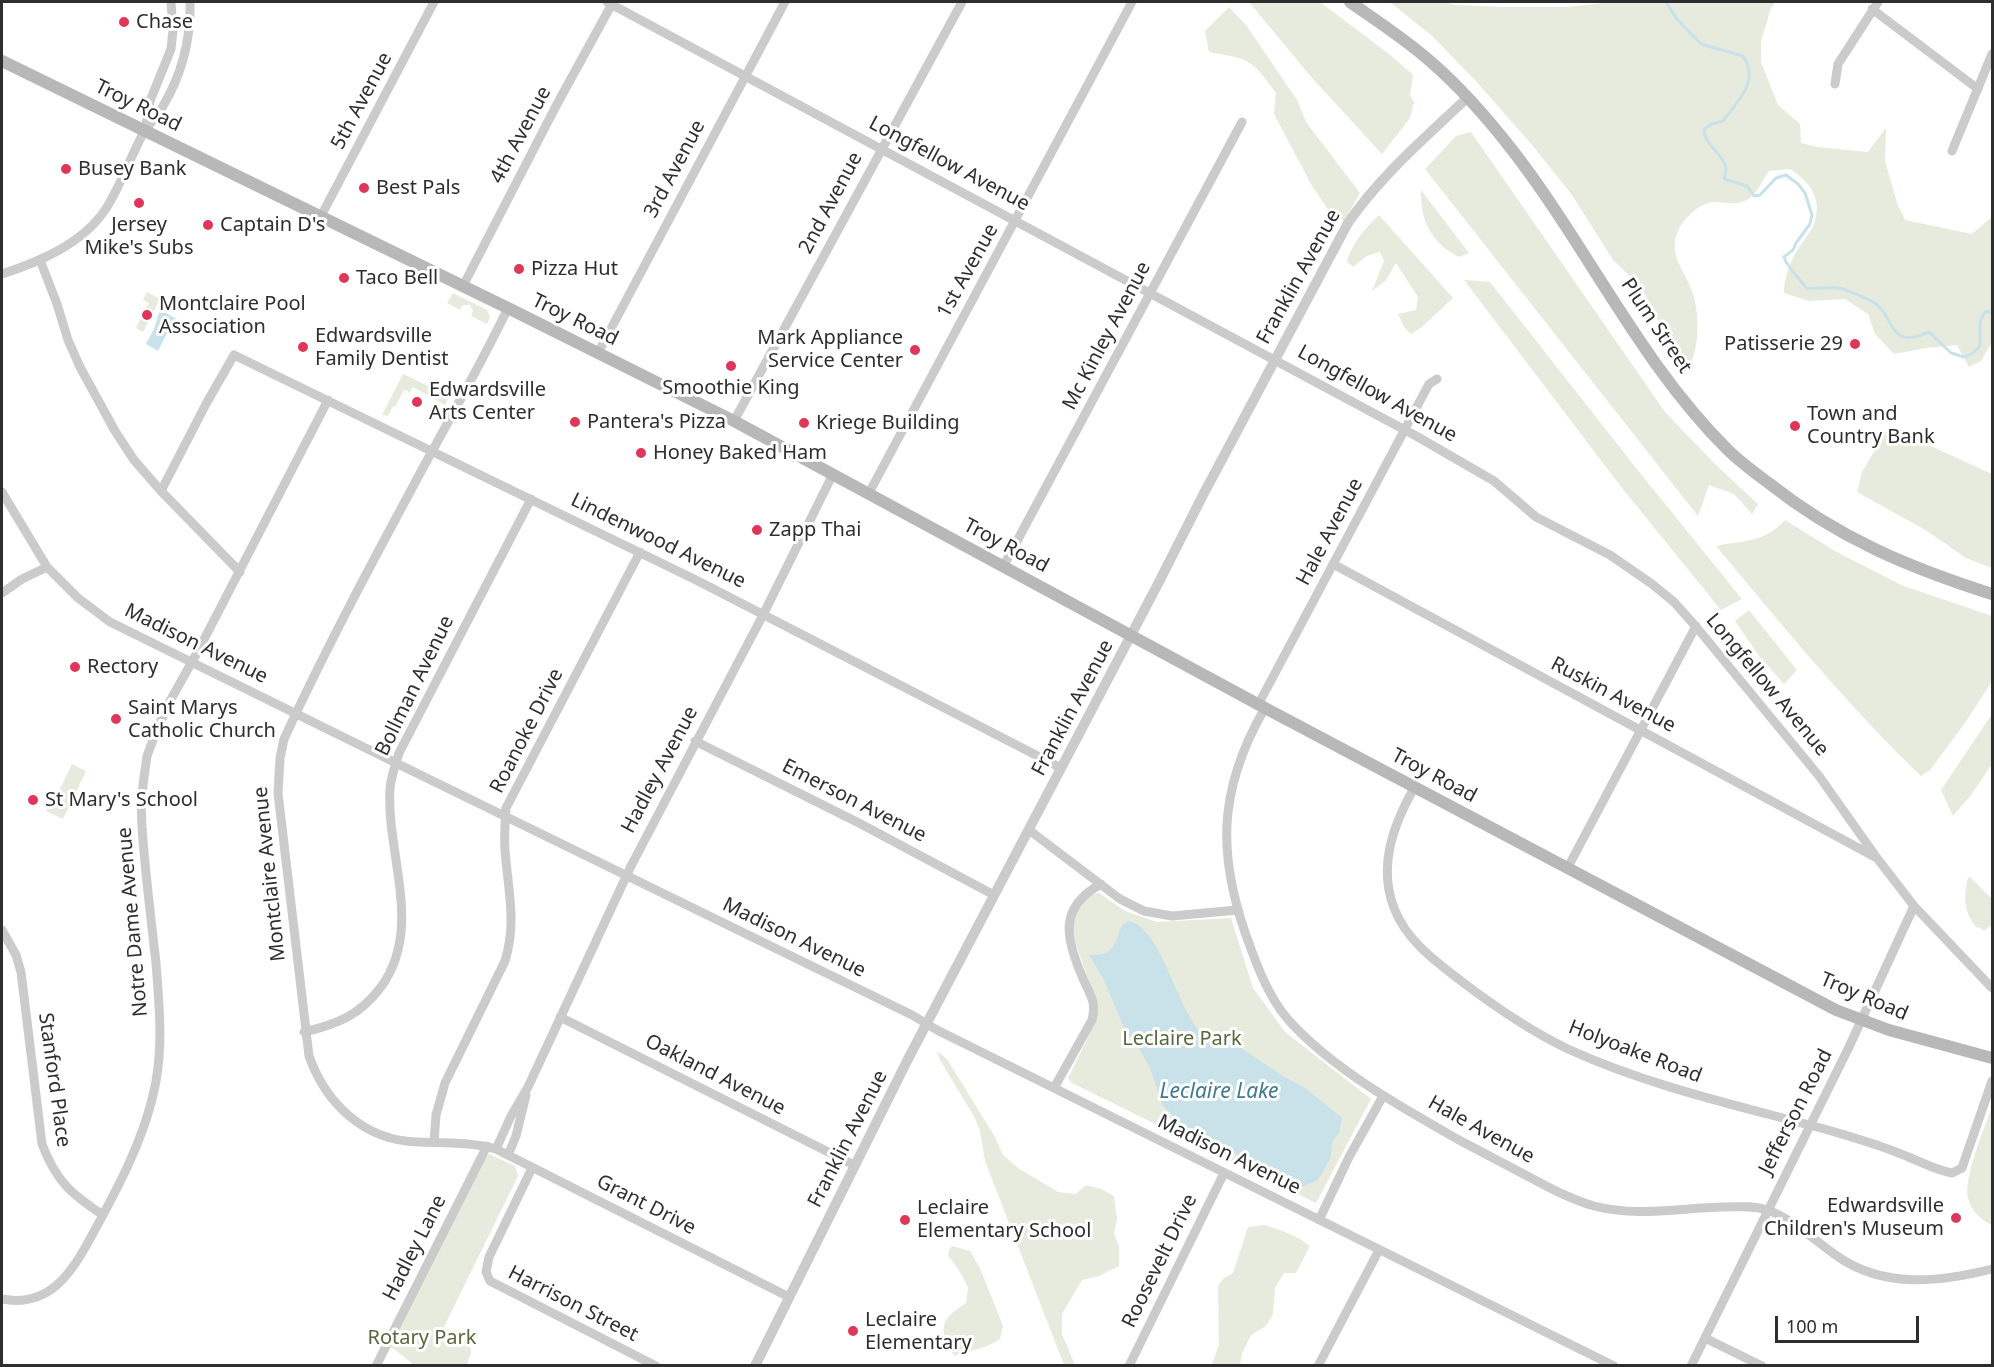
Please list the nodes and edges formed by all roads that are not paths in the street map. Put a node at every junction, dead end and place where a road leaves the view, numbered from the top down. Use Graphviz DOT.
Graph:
graph roads {
  1 [pos="171,2"];
  2 [pos="190,2"];
  3 [pos="434,2"];
  4 [pos="610,2"];
  5 [pos="785,2"];
  6 [pos="962,2"];
  7 [pos="1132,2"];
  8 [pos="1350,2"];
  9 [pos="1875,5"];
  10 [pos="1992,54"];
  11 [pos="2,61"];
  12 [pos="746,75"];
  13 [pos="1835,84"];
  14 [pos="1978,89"];
  15 [pos="1467,98"];
  16 [pos="1242,122"];
  17 [pos="145,131"];
  18 [pos="882,147"];
  19 [pos="1952,151"];
  20 [pos="321,216"];
  21 [pos="1016,220"];
  22 [pos="40,260"];
  23 [pos="2,274"];
  24 [pos="463,286"];
  25 [pos="1150,292"];
  26 [pos="508,308"];
  27 [pos="598,353"];
  28 [pos="1275,358"];
  29 [pos="1437,379"];
  30 [pos="328,400"];
  31 [pos="734,421"];
  32 [pos="1405,429"];
  33 [pos="434,451"];
  34 [pos="833,474"];
  35 [pos="161,491"];
  36 [pos="2,492"];
  37 [pos="869,493"];
  38 [pos="531,499"];
  39 [pos="640,552"];
  40 [pos="1333,564"];
  41 [pos="47,567"];
  42 [pos="1003,567"];
  43 [pos="240,572"];
  44 [pos="2,593"];
  45 [pos="1992,594"];
  46 [pos="764,614"];
  47 [pos="1696,626"];
  48 [pos="1131,635"];
  49 [pos="192,662"];
  50 [pos="1262,706"];
  51 [pos="296,714"];
  52 [pos="1641,730"];
  53 [pos="695,741"];
  54 [pos="396,764"];
  55 [pos="1061,768"];
  56 [pos="1414,788"];
  57 [pos="506,818"];
  58 [pos="1029,830"];
  59 [pos="1877,858"];
  60 [pos="1567,869"];
  61 [pos="627,877"];
  62 [pos="1101,884"];
  63 [pos="994,896"];
  64 [pos="1914,906"];
  65 [pos="1238,910"];
  66 [pos="2,930"];
  67 [pos="1992,988"];
  68 [pos="560,1017"];
  69 [pos="1861,1021"];
  70 [pos="926,1025"];
  71 [pos="304,1032"];
  72 [pos="1992,1058"];
  73 [pos="1992,1081"];
  74 [pos="528,1087"];
  75 [pos="1053,1088"];
  76 [pos="1383,1096"];
  77 [pos="1809,1125"];
  78 [pos="434,1142"];
  79 [pos="492,1148"];
  80 [pos="508,1155"];
  81 [pos="854,1166"];
  82 [pos="532,1168"];
  83 [pos="1224,1173"];
  84 [pos="1768,1210"];
  85 [pos="103,1215"];
  86 [pos="1319,1220"];
  87 [pos="1379,1250"];
  88 [pos="1992,1269"];
  89 [pos="789,1297"];
  90 [pos="2,1299"];
  91 [pos="1705,1338"];
  92 [pos="376,1365"];
  93 [pos="656,1365"];
  94 [pos="755,1365"];
  95 [pos="1129,1365"];
  96 [pos="1318,1365"];
  97 [pos="1614,1365"];
  98 [pos="1691,1365"];
  99 [pos="1762,1365"];
  1 -- 17 [label="street"];
  2 -- 17 [label="street"];
  3 -- 20 [label="street, 5th Avenue"];
  4 -- 12 [label="street, Longfellow Avenue"];
  4 -- 24 [label="street, 4th Avenue"];
  5 -- 12 [label="street, 3rd Avenue"];
  6 -- 18 [label="street, 2nd Avenue"];
  7 -- 21 [label="street, 1st Avenue"];
  8 -- 15 [label="main road, Plum Street"];
  9 -- 13 [label="street"];
  9 -- 14 [label="street"];
  10 -- 14 [label="street"];
  11 -- 17 [label="main road, Troy Road"];
  12 -- 18 [label="street, Longfellow Avenue"];
  12 -- 27 [label="street, 3rd Avenue"];
  14 -- 19 [label="street"];
  15 -- 28 [label="street, Franklin Avenue"];
  15 -- 45 [label="main road, Plum Street"];
  16 -- 25 [label="street, Mc Kinley Avenue"];
  17 -- 20 [label="main road, Troy Road"];
  17 -- 22 [label="street"];
  18 -- 21 [label="street, Longfellow Avenue"];
  18 -- 31 [label="street, 2nd Avenue"];
  20 -- 24 [label="main road, Troy Road"];
  21 -- 25 [label="street, Longfellow Avenue"];
  21 -- 37 [label="street, 1st Avenue"];
  22 -- 23 [label="street"];
  22 -- 35 [label="street"];
  24 -- 26 [label="main road, Troy Road"];
  25 -- 28 [label="street, Longfellow Avenue"];
  25 -- 42 [label="street, Mc Kinley Avenue"];
  26 -- 27 [label="main road, Troy Road"];
  26 -- 33 [label="street, Montclaire Avenue"];
  27 -- 31 [label="main road, Troy Road"];
  28 -- 32 [label="street, Longfellow Avenue"];
  28 -- 48 [label="street, Franklin Avenue"];
  29 -- 32 [label="street, Hale Avenue"];
  30 -- 33 [label="street, Lindenwood Avenue"];
  30 -- 35 [label="street, Lindenwood Avenue"];
  30 -- 43 [label="street, Notre Dame Avenue"];
  31 -- 34 [label="main road, Troy Road"];
  32 -- 40 [label="street, Hale Avenue"];
  32 -- 47 [label="street, Longfellow Avenue"];
  33 -- 38 [label="street, Lindenwood Avenue"];
  33 -- 51 [label="street, Montclaire Avenue"];
  34 -- 37 [label="main road, Troy Road"];
  34 -- 46 [label="street, Hadley Avenue"];
  35 -- 43 [label="street"];
  36 -- 41 [label="street, Madison Avenue"];
  37 -- 42 [label="main road, Troy Road"];
  38 -- 39 [label="street, Lindenwood Avenue"];
  38 -- 54 [label="street, Bollman Avenue"];
  39 -- 46 [label="street, Lindenwood Avenue"];
  39 -- 57 [label="street, Roanoke Drive"];
  40 -- 50 [label="street, Hale Avenue"];
  40 -- 52 [label="street, Ruskin Avenue"];
  41 -- 44 [label="street"];
  41 -- 49 [label="street, Madison Avenue"];
  42 -- 48 [label="main road, Troy Road"];
  43 -- 49 [label="street, Notre Dame Avenue"];
  46 -- 53 [label="street, Hadley Avenue"];
  46 -- 55 [label="street, Lindenwood Avenue"];
  47 -- 52 [label="street"];
  47 -- 59 [label="street, Longfellow Avenue"];
  48 -- 50 [label="main road, Troy Road"];
  48 -- 55 [label="street, Franklin Avenue"];
  49 -- 51 [label="street, Madison Avenue"];
  49 -- 85 [label="street, Notre Dame Avenue"];
  50 -- 56 [label="main road, Troy Road"];
  50 -- 65 [label="street, Hale Avenue"];
  51 -- 54 [label="street, Madison Avenue"];
  51 -- 71 [label="street, Montclaire Avenue"];
  52 -- 59 [label="street, Ruskin Avenue"];
  52 -- 60 [label="street"];
  53 -- 61 [label="street, Hadley Avenue"];
  53 -- 63 [label="street, Emerson Avenue"];
  54 -- 57 [label="street, Madison Avenue"];
  54 -- 71 [label="street, Bollman Avenue"];
  55 -- 58 [label="street, Franklin Avenue"];
  56 -- 60 [label="main road, Troy Road"];
  56 -- 77 [label="street, Holyoake Road"];
  57 -- 61 [label="street, Madison Avenue"];
  57 -- 78 [label="street, Roanoke Drive"];
  58 -- 62 [label="street"];
  58 -- 63 [label="street, Franklin Avenue"];
  59 -- 64 [label="street, Longfellow Avenue"];
  60 -- 69 [label="main road, Troy Road"];
  61 -- 68 [label="street, Hadley Avenue"];
  61 -- 70 [label="street, Madison Avenue"];
  62 -- 65 [label="street"];
  62 -- 75 [label="street"];
  63 -- 70 [label="street, Franklin Avenue"];
  64 -- 67 [label="street, Longfellow Avenue"];
  64 -- 69 [label="street, Jefferson Road"];
  65 -- 76 [label="street, Hale Avenue"];
  66 -- 85 [label="street, Stanford Place"];
  68 -- 74 [label="street, Hadley Avenue"];
  68 -- 81 [label="street, Oakland Avenue"];
  69 -- 72 [label="main road, Troy Road"];
  69 -- 77 [label="street, Jefferson Road"];
  70 -- 75 [label="street, Madison Avenue"];
  70 -- 81 [label="street, Franklin Avenue"];
  71 -- 78 [label="street, Montclaire Avenue"];
  73 -- 77 [label="street, Holyoake Road"];
  74 -- 79 [label="street, Hadley Avenue"];
  74 -- 80 [label="street, Hadley Avenue"];
  75 -- 83 [label="street, Madison Avenue"];
  76 -- 84 [label="street, Hale Avenue"];
  76 -- 86 [label="street"];
  77 -- 84 [label="street, Jefferson Road"];
  78 -- 79 [label="street, Montclaire Avenue"];
  79 -- 80 [label="street, Grant Drive"];
  79 -- 92 [label="street, Hadley Lane"];
  80 -- 82 [label="street, Grant Drive"];
  81 -- 89 [label="street, Franklin Avenue"];
  82 -- 89 [label="street, Grant Drive"];
  82 -- 93 [label="street, Harrison Street"];
  83 -- 86 [label="street, Madison Avenue"];
  83 -- 95 [label="street, Roosevelt Drive"];
  84 -- 88 [label="street, Hale Avenue"];
  84 -- 91 [label="street, Jefferson Road"];
  85 -- 90 [label="street, Notre Dame Avenue"];
  86 -- 87 [label="street, Madison Avenue"];
  87 -- 96 [label="street"];
  87 -- 97 [label="street, Madison Avenue"];
  89 -- 94 [label="street, Franklin Avenue"];
  91 -- 98 [label="street, Jefferson Road"];
  91 -- 99 [label="street"];
}
